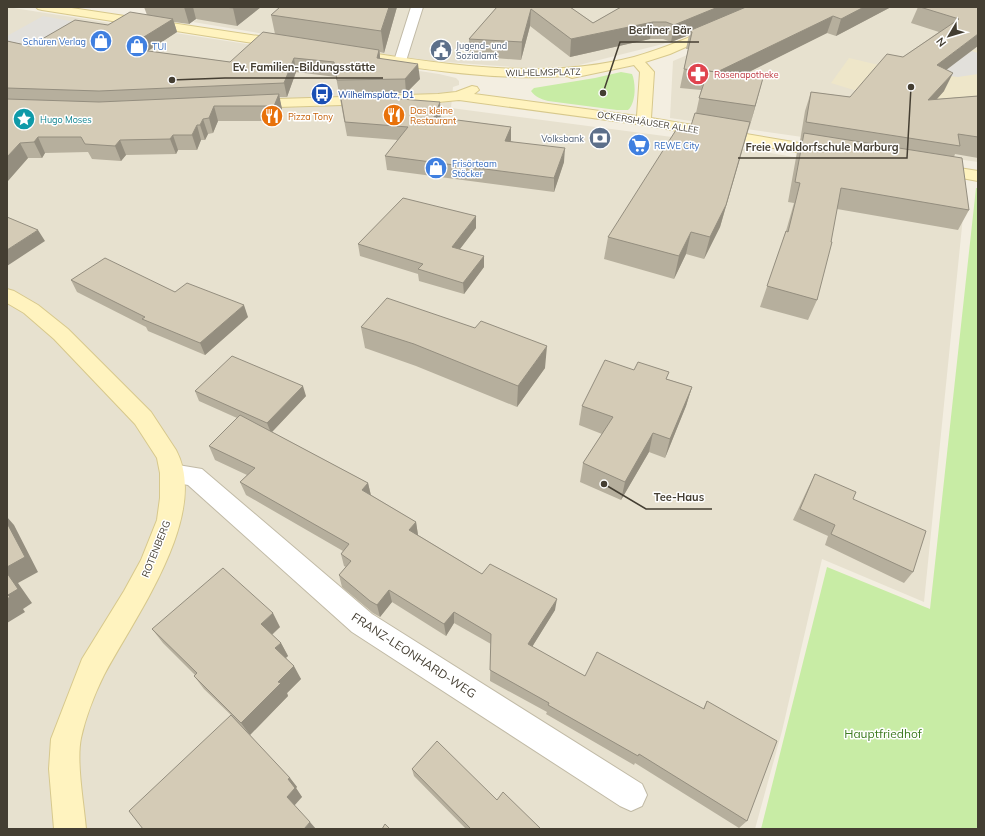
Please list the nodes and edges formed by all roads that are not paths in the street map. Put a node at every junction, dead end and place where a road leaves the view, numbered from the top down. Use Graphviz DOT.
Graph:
graph roads {
  1 [pos="42,7"];
  2 [pos="417,7"];
  3 [pos="768,7"];
  4 [pos="298,46"];
  5 [pos="337,52"];
  6 [pos="638,60"];
  7 [pos="400,61"];
  8 [pos="452,68"];
  9 [pos="586,71"];
  10 [pos="484,85"];
  11 [pos="509,89"];
  12 [pos="459,96"];
  13 [pos="238,105"];
  14 [pos="540,106"];
  15 [pos="644,122"];
  16 [pos="841,154"];
  17 [pos="917,166"];
  18 [pos="978,176"];
  19 [pos="7,295"];
  20 [pos="172,473"];
  21 [pos="631,794"];
  22 [pos="70,829"];
  1 -- 4 [label="street"];
  2 -- 7 [label="street"];
  3 -- 6 [label="street, WILHELMSPLATZ"];
  5 -- 7 [label="street"];
  6 -- 9 [label="street, WILHELMSPLATZ"];
  6 -- 15 [label="street"];
  7 -- 8 [label="street"];
  8 -- 9 [label="street, WILHELMSPLATZ"];
  8 -- 10 [label="street"];
  9 -- 10 [label="street, WILHELMSPLATZ"];
  10 -- 12 [label="street"];
  11 -- 14 [label="street, WILHELMSPLATZ"];
  12 -- 13 [label="street"];
  12 -- 14 [label="street, OCKERSHÄUSER ALLEE"];
  14 -- 15 [label="street, OCKERSHÄUSER ALLEE"];
  15 -- 16 [label="street, OCKERSHÄUSER ALLEE"];
  17 -- 18 [label="street"];
  19 -- 20 [label="street, ROTENBERG"];
  20 -- 21 [label="street, FRANZ-LEONHARD-WEG"];
  20 -- 22 [label="street, ROTENBERG"];
}
